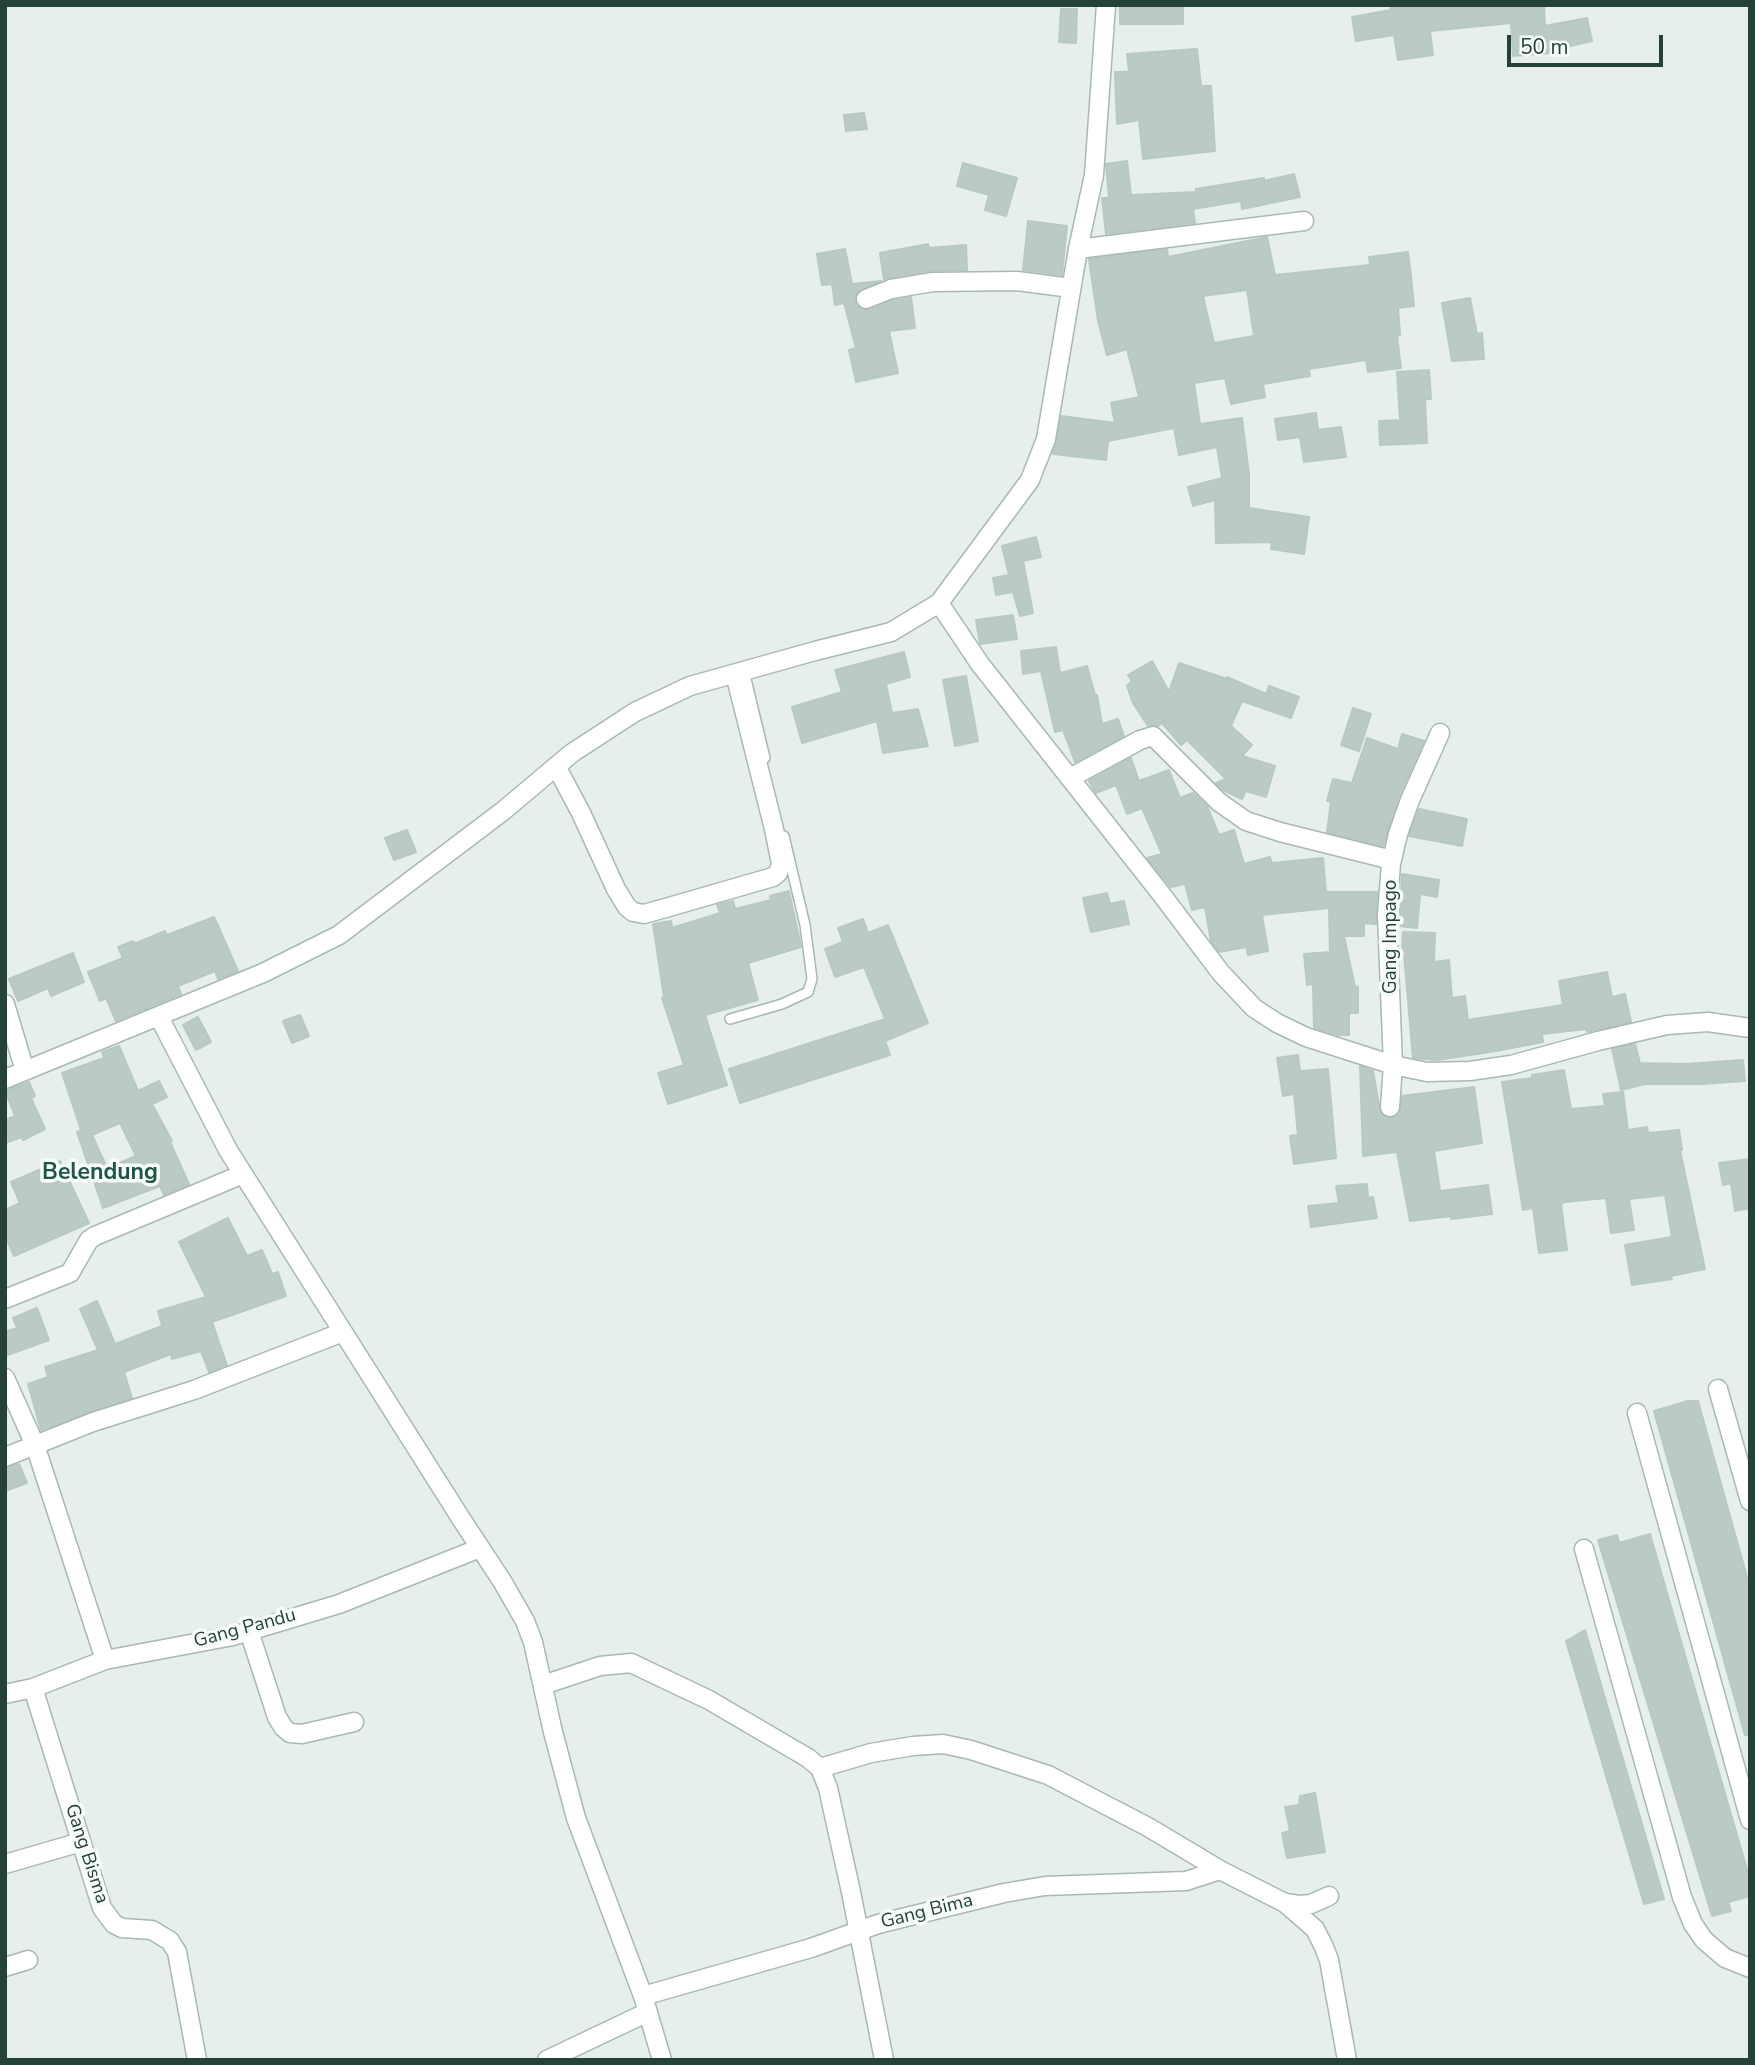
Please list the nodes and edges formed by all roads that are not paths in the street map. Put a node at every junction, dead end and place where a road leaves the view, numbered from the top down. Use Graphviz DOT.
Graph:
graph roads {
  1 [pos="1106,5"];
  2 [pos="1304,221"];
  3 [pos="1078,249"];
  4 [pos="1071,288"];
  5 [pos="866,299"];
  6 [pos="939,603"];
  7 [pos="739,672"];
  8 [pos="1440,733"];
  9 [pos="556,766"];
  10 [pos="1070,778"];
  11 [pos="1392,860"];
  12 [pos="5,1004"];
  13 [pos="159,1017"];
  14 [pos="730,1019"];
  15 [pos="1750,1028"];
  16 [pos="1393,1065"];
  17 [pos="25,1071"];
  18 [pos="5,1079"];
  19 [pos="1390,1107"];
  20 [pos="243,1174"];
  21 [pos="5,1299"];
  22 [pos="343,1332"];
  23 [pos="5,1378"];
  24 [pos="1718,1389"];
  25 [pos="1637,1413"];
  26 [pos="35,1445"];
  27 [pos="5,1457"];
  28 [pos="1750,1501"];
  29 [pos="480,1548"];
  30 [pos="1584,1549"];
  31 [pos="249,1631"];
  32 [pos="105,1660"];
  33 [pos="543,1685"];
  34 [pos="33,1688"];
  35 [pos="5,1694"];
  36 [pos="354,1721"];
  37 [pos="820,1768"];
  38 [pos="1750,1820"];
  39 [pos="81,1842"];
  40 [pos="5,1864"];
  41 [pos="1220,1870"];
  42 [pos="1329,1896"];
  43 [pos="1284,1903"];
  44 [pos="858,1930"];
  45 [pos="28,1961"];
  46 [pos="5,1967"];
  47 [pos="1750,1968"];
  48 [pos="645,2004"];
  49 [pos="197,2060"];
  50 [pos="547,2060"];
  51 [pos="662,2060"];
  52 [pos="884,2060"];
  53 [pos="1348,2060"];
  1 -- 3 [label="street"];
  2 -- 3 [label="street"];
  3 -- 4 [label="street"];
  4 -- 5 [label="street"];
  4 -- 6 [label="street"];
  6 -- 7 [label="street"];
  6 -- 10 [label="street"];
  7 -- 9 [label="street"];
  7 -- 9 [label="street"];
  7 -- 14 [label="lane"];
  8 -- 11 [label="street, Gang Impago"];
  9 -- 13 [label="street"];
  10 -- 11 [label="street"];
  10 -- 16 [label="street"];
  11 -- 16 [label="street, Gang Impago"];
  12 -- 17 [label="street"];
  13 -- 17 [label="street"];
  13 -- 20 [label="street"];
  15 -- 16 [label="street"];
  16 -- 19 [label="street, Gang Impago"];
  17 -- 18 [label="street"];
  20 -- 21 [label="street"];
  20 -- 22 [label="street"];
  22 -- 26 [label="street"];
  22 -- 29 [label="street"];
  23 -- 26 [label="street"];
  24 -- 28 [label="street"];
  25 -- 38 [label="street"];
  26 -- 27 [label="street"];
  26 -- 32 [label="street"];
  29 -- 31 [label="street, Gang Pandu"];
  29 -- 33 [label="street"];
  30 -- 47 [label="street"];
  31 -- 32 [label="street, Gang Pandu"];
  31 -- 36 [label="street"];
  32 -- 34 [label="street, Gang Pandu"];
  33 -- 37 [label="street"];
  33 -- 48 [label="street"];
  34 -- 35 [label="street, Gang Pandu"];
  34 -- 39 [label="street, Gang Bisma"];
  37 -- 41 [label="street"];
  37 -- 44 [label="street"];
  39 -- 40 [label="street"];
  39 -- 49 [label="street, Gang Bisma"];
  41 -- 43 [label="street"];
  41 -- 44 [label="street, Gang Bima"];
  42 -- 43 [label="street"];
  43 -- 53 [label="street"];
  44 -- 48 [label="street, Gang Bima"];
  44 -- 52 [label="street"];
  45 -- 46 [label="street"];
  48 -- 50 [label="street, Gang Bima"];
  48 -- 51 [label="street"];
}
